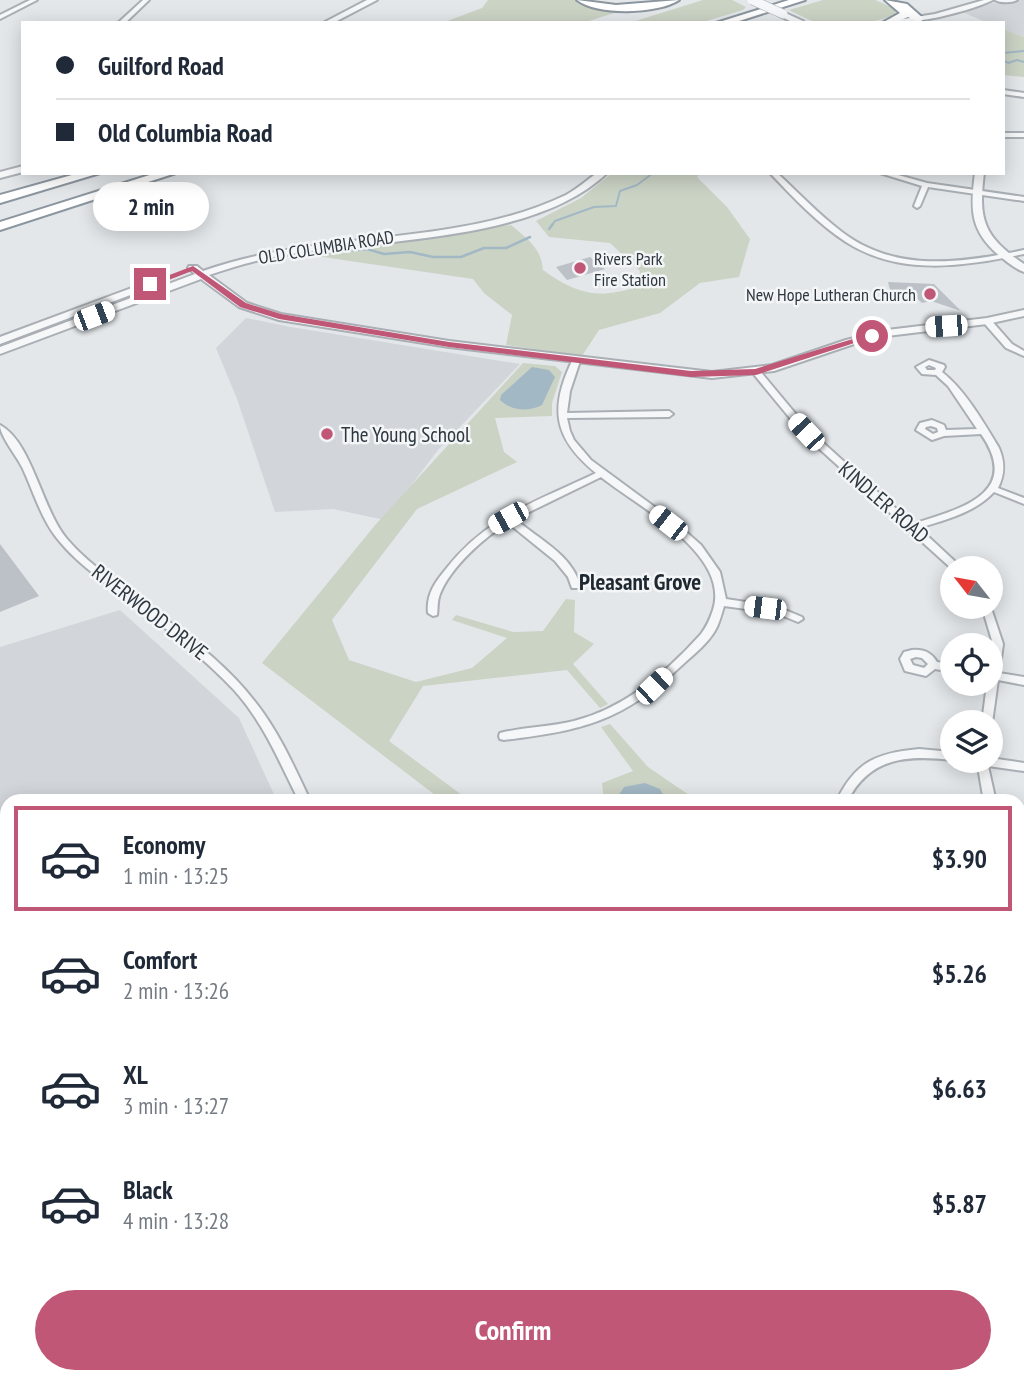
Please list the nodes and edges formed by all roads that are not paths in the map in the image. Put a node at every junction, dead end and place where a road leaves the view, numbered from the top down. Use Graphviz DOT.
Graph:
graph roads {
  1 [pos="34,0"];
  2 [pos="146,0"];
  3 [pos="373,0"];
  4 [pos="582,0"];
  5 [pos="674,0"];
  6 [pos="680,0"];
  7 [pos="752,0"];
  8 [pos="806,0"];
  9 [pos="890,0"];
  10 [pos="989,0"];
  11 [pos="999,0"];
  12 [pos="1014,0"];
  13 [pos="797,1"];
  14 [pos="903,6"];
  15 [pos="757,12"];
  16 [pos="0,17"];
  17 [pos="919,19"];
  18 [pos="612,20"];
  19 [pos="123,21"];
  20 [pos="331,21"];
  21 [pos="728,21"];
  22 [pos="735,21"];
  23 [pos="796,21"];
  24 [pos="890,21"];
  25 [pos="902,21"];
  26 [pos="1005,92"];
  27 [pos="1024,95"];
  28 [pos="1005,135"];
  29 [pos="1024,135"];
  30 [pos="21,169"];
  31 [pos="2,172"];
  32 [pos="67,175"];
  33 [pos="87,175"];
  34 [pos="151,175"];
  35 [pos="164,175"];
  36 [pos="601,175"];
  37 [pos="775,175"];
  38 [pos="890,175"];
  39 [pos="980,175"];
  40 [pos="926,185"];
  41 [pos="0,192"];
  42 [pos="977,192"];
  43 [pos="0,199"];
  44 [pos="1024,199"];
  45 [pos="917,206"];
  46 [pos="0,218"];
  47 [pos="0,226"];
  48 [pos="1024,252"];
  49 [pos="1006,256"];
  50 [pos="1024,269"];
  51 [pos="197,272"];
  52 [pos="1024,313"];
  53 [pos="987,321"];
  54 [pos="0,341"];
  55 [pos="0,351"];
  56 [pos="1024,354"];
  57 [pos="576,361"];
  58 [pos="756,372"];
  59 [pos="939,373"];
  60 [pos="669,414"];
  61 [pos="561,416"];
  62 [pos="0,429"];
  63 [pos="983,430"];
  64 [pos="943,433"];
  65 [pos="602,473"];
  66 [pos="993,489"];
  67 [pos="1024,501"];
  68 [pos="508,518"];
  69 [pos="913,527"];
  70 [pos="944,556"];
  71 [pos="575,586"];
  72 [pos="720,601"];
  73 [pos="433,612"];
  74 [pos="798,619"];
  75 [pos="933,665"];
  76 [pos="940,666"];
  77 [pos="1003,677"];
  78 [pos="1024,681"];
  79 [pos="504,736"];
  80 [pos="940,755"];
  81 [pos="1003,764"];
  82 [pos="1024,767"];
  83 [pos="984,773"];
  84 [pos="301,794"];
  85 [pos="845,794"];
  86 [pos="988,794"];
  1 -- 16 [label="street"];
  2 -- 19 [label="street"];
  3 -- 20 [label="street"];
  4 -- 5 [label="highway"];
  6 -- 18 [label="highway"];
  7 -- 23 [label="street, bridge"];
  8 -- 13 [label="highway"];
  9 -- 14 [label="highway"];
  10 -- 17 [label="street"];
  11 -- 12 [label="street"];
  13 -- 15 [label="highway"];
  14 -- 17 [label="highway"];
  14 -- 24 [label="highway"];
  15 -- 21 [label="highway"];
  15 -- 22 [label="highway"];
  17 -- 25 [label="street"];
  26 -- 27 [label="street"];
  28 -- 29 [label="street"];
  30 -- 31 [label="street"];
  32 -- 41 [label="highway"];
  33 -- 43 [label="highway"];
  34 -- 46 [label="highway"];
  35 -- 47 [label="highway"];
  36 -- 51 [label="street, OLD COLUMBIA ROAD"];
  37 -- 49 [label="street"];
  38 -- 40 [label="street"];
  39 -- 42 [label="street"];
  40 -- 42 [label="street"];
  40 -- 45 [label="street"];
  42 -- 44 [label="street"];
  42 -- 49 [label="street"];
  48 -- 49 [label="street"];
  49 -- 50 [label="street"];
  51 -- 54 [label="street, OLD COLUMBIA ROAD"];
  51 -- 55 [label="street, OLD COLUMBIA ROAD"];
  51 -- 57 [label="street"];
  52 -- 53 [label="street"];
  53 -- 56 [label="street"];
  53 -- 58 [label="street"];
  57 -- 58 [label="street"];
  57 -- 61 [label="street"];
  58 -- 69 [label="street, KINDLER ROAD"];
  59 -- 63 [label="street"];
  60 -- 61 [label="street"];
  61 -- 65 [label="street"];
  62 -- 84 [label="street, RIVERWOOD DRIVE"];
  63 -- 64 [label="street"];
  63 -- 66 [label="street"];
  65 -- 68 [label="street"];
  65 -- 72 [label="street"];
  66 -- 67 [label="street"];
  66 -- 69 [label="street"];
  68 -- 71 [label="street"];
  68 -- 73 [label="street"];
  69 -- 70 [label="street, KINDLER ROAD"];
  72 -- 74 [label="street"];
  72 -- 79 [label="street"];
  75 -- 76 [label="street"];
  77 -- 78 [label="street"];
  80 -- 85 [label="street"];
  81 -- 82 [label="street"];
  83 -- 86 [label="street"];
}
